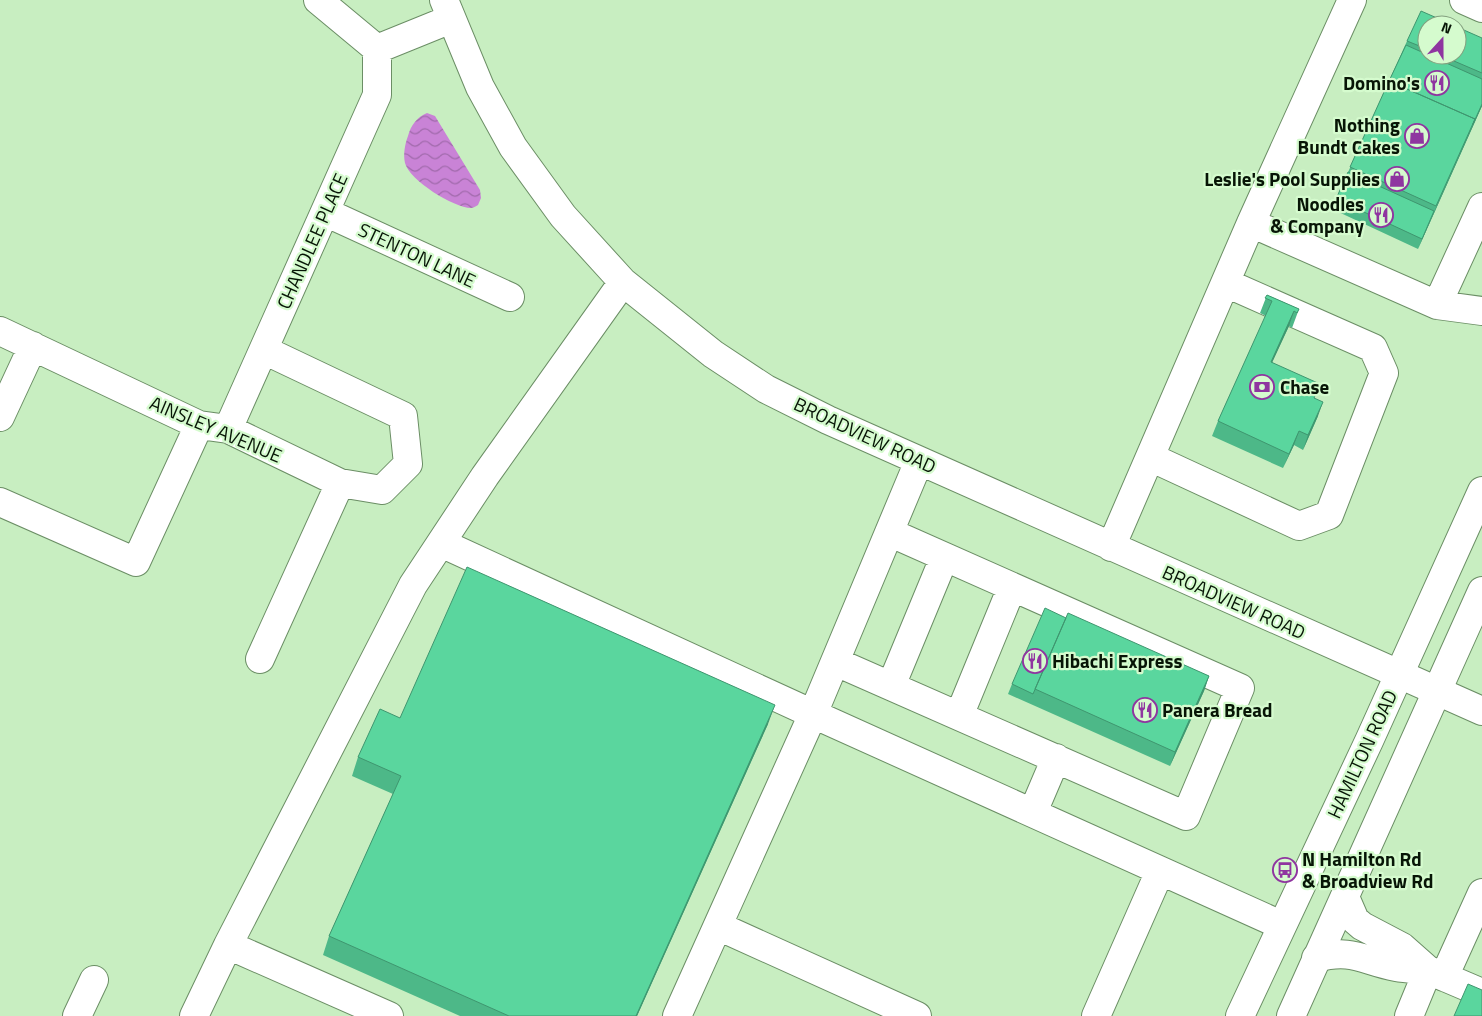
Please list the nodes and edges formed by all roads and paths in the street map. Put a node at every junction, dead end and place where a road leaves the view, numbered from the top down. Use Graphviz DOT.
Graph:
graph roads {
  1 [pos="318,0"];
  2 [pos="1352,0"];
  3 [pos="1464,0"];
  4 [pos="1482,8"];
  5 [pos="448,10"];
  6 [pos="377,49"];
  7 [pos="1482,207"];
  8 [pos="325,212"];
  9 [pos="1251,223"];
  10 [pos="623,282"];
  11 [pos="1226,283"];
  12 [pos="510,297"];
  13 [pos="1437,305"];
  14 [pos="1478,315"];
  15 [pos="0,331"];
  16 [pos="33,346"];
  17 [pos="264,350"];
  18 [pos="0,417"];
  19 [pos="199,425"];
  20 [pos="228,430"];
  21 [pos="1150,457"];
  22 [pos="919,461"];
  23 [pos="340,483"];
  24 [pos="1482,492"];
  25 [pos="0,502"];
  26 [pos="891,533"];
  27 [pos="441,543"];
  28 [pos="1111,547"];
  29 [pos="944,558"];
  30 [pos="1012,587"];
  31 [pos="1482,591"];
  32 [pos="260,659"];
  33 [pos="836,662"];
  34 [pos="1398,674"];
  35 [pos="891,686"];
  36 [pos="1436,690"];
  37 [pos="1482,710"];
  38 [pos="813,714"];
  39 [pos="959,716"];
  40 [pos="1056,758"];
  41 [pos="1033,812"];
  42 [pos="1160,871"];
  43 [pos="1482,893"];
  44 [pos="1345,897"];
  45 [pos="1281,925"];
  46 [pos="718,926"];
  47 [pos="1473,938"];
  48 [pos="228,945"];
  49 [pos="1316,958"];
  50 [pos="1436,973"];
  51 [pos="94,980"];
  52 [pos="1482,993"];
  53 [pos="77,1016"];
  54 [pos="194,1016"];
  55 [pos="389,1016"];
  56 [pos="677,1016"];
  57 [pos="916,1016"];
  58 [pos="1096,1016"];
  59 [pos="1240,1016"];
  60 [pos="1291,1016"];
  61 [pos="1409,1016"];
  1 -- 6 [label="street"];
  2 -- 9 [label="street"];
  3 -- 4 [label="street"];
  5 -- 6 [label="street"];
  5 -- 10 [label="street, BROADVIEW ROAD"];
  6 -- 8 [label="street, CHANDLEE PLACE"];
  7 -- 13 [label="street"];
  8 -- 12 [label="street, STENTON LANE"];
  8 -- 17 [label="street, CHANDLEE PLACE"];
  9 -- 11 [label="street"];
  9 -- 13 [label="street"];
  10 -- 22 [label="street, BROADVIEW ROAD"];
  10 -- 27 [label="street"];
  11 -- 21 [label="street"];
  11 -- 21 [label="street"];
  13 -- 14 [label="street"];
  15 -- 16 [label="street, AINSLEY AVENUE"];
  16 -- 18 [label="street"];
  16 -- 19 [label="street, AINSLEY AVENUE"];
  17 -- 20 [label="street, CHANDLEE PLACE"];
  17 -- 23 [label="street, AINSLEY AVENUE"];
  19 -- 20 [label="street, AINSLEY AVENUE"];
  19 -- 25 [label="street"];
  20 -- 23 [label="street, AINSLEY AVENUE"];
  21 -- 28 [label="street"];
  22 -- 26 [label="street"];
  22 -- 28 [label="street, BROADVIEW ROAD"];
  23 -- 32 [label="street"];
  24 -- 34 [label="street, HAMILTON ROAD"];
  26 -- 29 [label="street"];
  26 -- 33 [label="street"];
  27 -- 38 [label="street"];
  27 -- 48 [label="street"];
  28 -- 34 [label="street, BROADVIEW ROAD"];
  29 -- 30 [label="street"];
  29 -- 35 [label="street"];
  30 -- 39 [label="street"];
  30 -- 40 [label="street"];
  31 -- 36 [label="street"];
  33 -- 35 [label="street"];
  33 -- 38 [label="street"];
  34 -- 36 [label="street, BROADVIEW ROAD"];
  34 -- 45 [label="street, HAMILTON ROAD"];
  35 -- 39 [label="street"];
  36 -- 37 [label="street, BROADVIEW ROAD"];
  36 -- 44 [label="street"];
  38 -- 41 [label="street"];
  38 -- 46 [label="street"];
  39 -- 40 [label="street"];
  40 -- 41 [label="street"];
  41 -- 42 [label="street"];
  42 -- 45 [label="street"];
  42 -- 58 [label="street"];
  43 -- 47 [label="street"];
  44 -- 49 [label="street"];
  44 -- 50 [label="street"];
  45 -- 59 [label="street, HAMILTON ROAD"];
  46 -- 56 [label="street"];
  46 -- 57 [label="street"];
  47 -- 50 [label="street"];
  48 -- 54 [label="street"];
  48 -- 55 [label="street"];
  49 -- 50 [label="street"];
  49 -- 60 [label="street"];
  50 -- 52 [label="street"];
  50 -- 61 [label="street"];
  51 -- 53 [label="street"];
}
